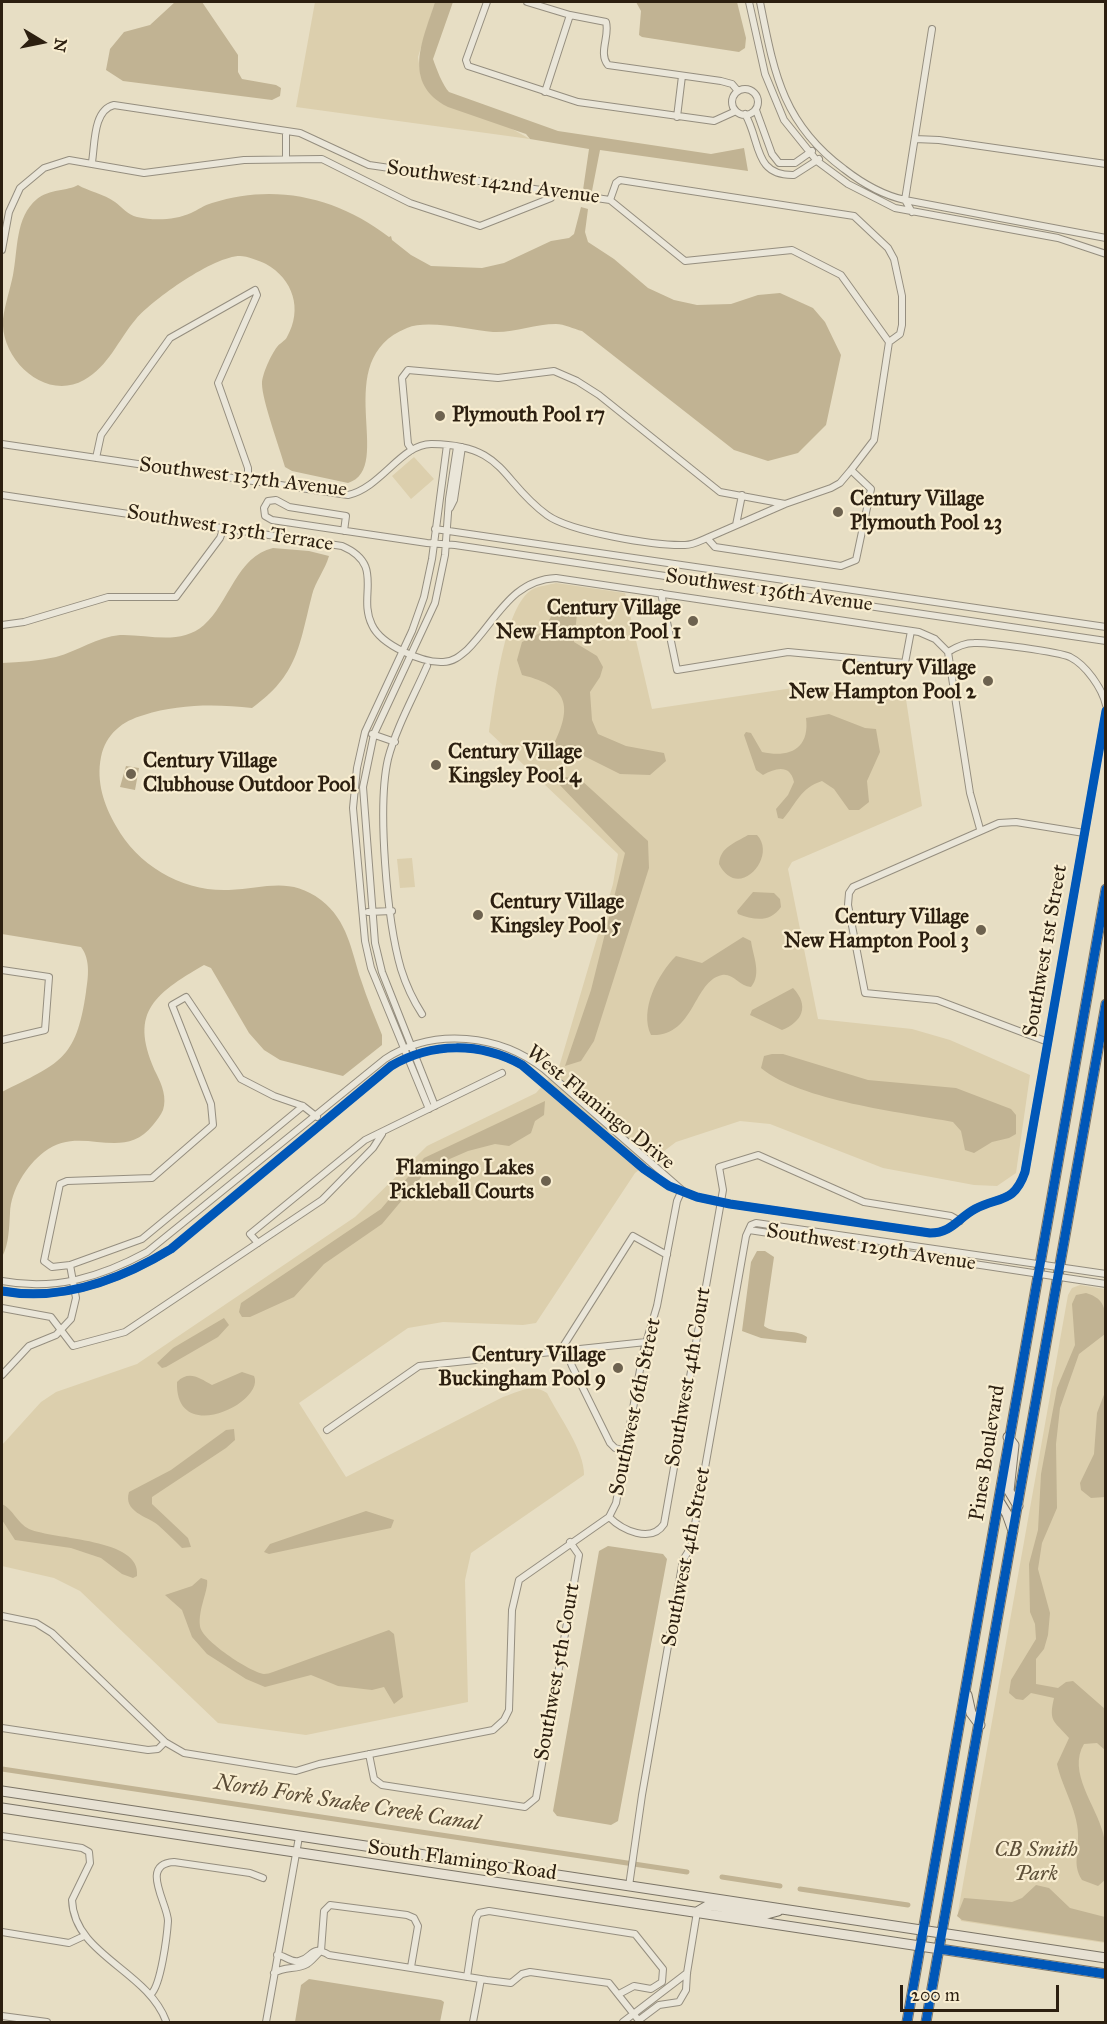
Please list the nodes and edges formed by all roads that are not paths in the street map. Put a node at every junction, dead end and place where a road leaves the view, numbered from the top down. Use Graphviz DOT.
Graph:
graph roads {
  1 [pos="487,2"];
  2 [pos="527,2"];
  3 [pos="749,2"];
  4 [pos="760,2"];
  5 [pos="570,15"];
  6 [pos="933,29"];
  7 [pos="682,75"];
  8 [pos="738,91"];
  9 [pos="545,92"];
  10 [pos="756,110"];
  11 [pos="736,111"];
  12 [pos="745,114"];
  13 [pos="676,117"];
  14 [pos="286,132"];
  15 [pos="915,139"];
  16 [pos="816,146"];
  17 [pos="810,153"];
  18 [pos="823,154"];
  19 [pos="286,159"];
  20 [pos="817,161"];
  21 [pos="92,162"];
  22 [pos="1106,164"];
  23 [pos="555,193"];
  24 [pos="610,200"];
  25 [pos="905,200"];
  26 [pos="912,212"];
  27 [pos="1106,238"];
  28 [pos="2,250"];
  29 [pos="1106,254"];
  30 [pos="889,342"];
  31 [pos="2,444"];
  32 [pos="447,445"];
  33 [pos="459,447"];
  34 [pos="412,450"];
  35 [pos="96,458"];
  36 [pos="851,470"];
  37 [pos="248,481"];
  38 [pos="2,495"];
  39 [pos="742,495"];
  40 [pos="785,504"];
  41 [pos="736,525"];
  42 [pos="224,527"];
  43 [pos="435,529"];
  44 [pos="344,531"];
  45 [pos="447,531"];
  46 [pos="707,538"];
  47 [pos="433,543"];
  48 [pos="446,544"];
  49 [pos="568,548"];
  50 [pos="566,561"];
  51 [pos="660,593"];
  52 [pos="2,625"];
  53 [pos="1106,627"];
  54 [pos="910,631"];
  55 [pos="1106,641"];
  56 [pos="403,649"];
  57 [pos="948,652"];
  58 [pos="412,653"];
  59 [pos="427,666"];
  60 [pos="1106,705"];
  61 [pos="1106,711"];
  62 [pos="366,732"];
  63 [pos="374,734"];
  64 [pos="395,742"];
  65 [pos="980,829"];
  66 [pos="1084,833"];
  67 [pos="1106,889"];
  68 [pos="392,911"];
  69 [pos="370,912"];
  70 [pos="362,913"];
  71 [pos="2,970"];
  72 [pos="1106,1004"];
  73 [pos="422,1014"];
  74 [pos="2,1040"];
  75 [pos="1048,1042"];
  76 [pos="411,1047"];
  77 [pos="404,1049"];
  78 [pos="525,1055"];
  79 [pos="411,1056"];
  80 [pos="522,1065"];
  81 [pos="502,1073"];
  82 [pos="303,1106"];
  83 [pos="432,1107"];
  84 [pos="316,1116"];
  85 [pos="322,1123"];
  86 [pos="382,1134"];
  87 [pos="682,1191"];
  88 [pos="1013,1194"];
  89 [pos="720,1202"];
  90 [pos="960,1221"];
  91 [pos="749,1230"];
  92 [pos="258,1243"];
  93 [pos="666,1255"];
  94 [pos="1039,1263"];
  95 [pos="70,1265"];
  96 [pos="1059,1266"];
  97 [pos="1037,1274"];
  98 [pos="1106,1274"];
  99 [pos="1058,1277"];
  100 [pos="2,1281"];
  101 [pos="73,1282"];
  102 [pos="1106,1284"];
  103 [pos="75,1290"];
  104 [pos="2,1291"];
  105 [pos="2,1308"];
  106 [pos="62,1330"];
  107 [pos="646,1342"];
  108 [pos="565,1351"];
  109 [pos="2,1375"];
  110 [pos="327,1430"];
  111 [pos="1008,1437"];
  112 [pos="626,1451"];
  113 [pos="999,1501"];
  114 [pos="1018,1506"];
  115 [pos="609,1517"];
  116 [pos="1013,1533"];
  117 [pos="570,1542"];
  118 [pos="2,1616"];
  119 [pos="966,1690"];
  120 [pos="980,1725"];
  121 [pos="2,1728"];
  122 [pos="165,1742"];
  123 [pos="369,1754"];
  124 [pos="2,1791"];
  125 [pos="2,1808"];
  126 [pos="2,1836"];
  127 [pos="299,1837"];
  128 [pos="297,1852"];
  129 [pos="263,1878"];
  130 [pos="629,1886"];
  131 [pos="787,1910"];
  132 [pos="697,1912"];
  133 [pos="922,1929"];
  134 [pos="2,1932"];
  135 [pos="943,1932"];
  136 [pos="84,1936"];
  137 [pos="920,1946"];
  138 [pos="939,1949"];
  139 [pos="321,1951"];
  140 [pos="276,1955"];
  141 [pos="1106,1958"];
  142 [pos="411,1967"];
  143 [pos="274,1973"];
  144 [pos="687,1973"];
  145 [pos="1106,1974"];
  146 [pos="467,1977"];
  147 [pos="481,1979"];
  148 [pos="151,1994"];
  149 [pos="619,1994"];
  150 [pos="634,2013"];
  151 [pos="2,2016"];
  152 [pos="16,2020"];
  153 [pos="640,2021"];
  154 [pos="47,2022"];
  155 [pos="164,2022"];
  156 [pos="174,2022"];
  157 [pos="266,2022"];
  158 [pos="473,2022"];
  159 [pos="623,2022"];
  160 [pos="907,2022"];
  161 [pos="926,2022"];
  1 -- 9 [label="street"];
  2 -- 5 [label="street"];
  3 -- 17 [label="street"];
  4 -- 16 [label="street"];
  5 -- 7 [label="street"];
  5 -- 9 [label="street"];
  6 -- 15 [label="street"];
  7 -- 8 [label="street"];
  7 -- 13 [label="street"];
  8 -- 10 [label="street"];
  8 -- 11 [label="street"];
  9 -- 13 [label="street"];
  10 -- 12 [label="street"];
  10 -- 17 [label="street"];
  11 -- 12 [label="street"];
  11 -- 13 [label="street"];
  12 -- 20 [label="street"];
  14 -- 19 [label="street"];
  14 -- 21 [label="street, Southwest 142nd Avenue"];
  14 -- 23 [label="street, Southwest 142nd Avenue"];
  15 -- 22 [label="street"];
  15 -- 25 [label="street"];
  16 -- 17 [label="street"];
  16 -- 18 [label="street"];
  17 -- 20 [label="street"];
  18 -- 20 [label="street"];
  18 -- 25 [label="street"];
  19 -- 21 [label="street"];
  19 -- 23 [label="street"];
  20 -- 26 [label="street"];
  21 -- 28 [label="street"];
  23 -- 24 [label="street, Southwest 142nd Avenue"];
  24 -- 30 [label="street"];
  24 -- 30 [label="street, Southwest 142nd Avenue"];
  25 -- 26 [label="street"];
  25 -- 27 [label="street"];
  26 -- 29 [label="street"];
  30 -- 36 [label="street"];
  31 -- 35 [label="street, Southwest 137th Avenue"];
  32 -- 33 [label="street"];
  32 -- 34 [label="street"];
  32 -- 43 [label="street"];
  33 -- 45 [label="street"];
  33 -- 46 [label="street"];
  34 -- 37 [label="street, Southwest 137th Avenue"];
  34 -- 39 [label="street"];
  35 -- 37 [label="street, Southwest 137th Avenue"];
  35 -- 37 [label="street"];
  36 -- 40 [label="street"];
  36 -- 46 [label="street"];
  38 -- 42 [label="street, Southwest 135th Terrace"];
  39 -- 40 [label="street"];
  39 -- 41 [label="street"];
  40 -- 41 [label="street"];
  41 -- 46 [label="street"];
  42 -- 52 [label="street"];
  42 -- 56 [label="street, Southwest 135th Terrace"];
  43 -- 45 [label="street, Southwest 136th Avenue"];
  43 -- 47 [label="street"];
  44 -- 44 [label="street"];
  44 -- 47 [label="street, Southwest 136th Avenue"];
  45 -- 48 [label="street"];
  45 -- 49 [label="street, Southwest 136th Avenue"];
  47 -- 48 [label="street, Southwest 136th Avenue"];
  47 -- 56 [label="street"];
  48 -- 50 [label="street, Southwest 136th Avenue"];
  48 -- 58 [label="street"];
  49 -- 50 [label="street"];
  49 -- 53 [label="street, Southwest 136th Avenue"];
  50 -- 55 [label="street, Southwest 136th Avenue"];
  51 -- 54 [label="street, Southwest 135th Terrace"];
  51 -- 54 [label="street"];
  51 -- 58 [label="street, Southwest 135th Terrace"];
  54 -- 57 [label="street, Southwest 135th Terrace"];
  56 -- 58 [label="street, Southwest 135th Terrace"];
  56 -- 62 [label="street"];
  57 -- 60 [label="street"];
  57 -- 65 [label="street"];
  58 -- 63 [label="street"];
  59 -- 64 [label="street"];
  61 -- 66 [label="street, Southwest 1st Street"];
  62 -- 63 [label="street"];
  62 -- 70 [label="street"];
  63 -- 64 [label="street"];
  63 -- 69 [label="street"];
  64 -- 68 [label="street"];
  65 -- 66 [label="street"];
  65 -- 75 [label="street"];
  66 -- 75 [label="street, Southwest 1st Street"];
  67 -- 94 [label="highway, Pines Boulevard"];
  68 -- 69 [label="street"];
  68 -- 73 [label="street"];
  69 -- 70 [label="street"];
  69 -- 76 [label="street"];
  70 -- 77 [label="street"];
  71 -- 74 [label="street"];
  72 -- 96 [label="highway, Pines Boulevard"];
  75 -- 88 [label="street, Southwest 1st Street"];
  76 -- 77 [label="street, West Flamingo Drive"];
  76 -- 78 [label="street, West Flamingo Drive"];
  76 -- 79 [label="street"];
  77 -- 79 [label="street"];
  77 -- 84 [label="street, West Flamingo Drive"];
  78 -- 80 [label="street"];
  78 -- 87 [label="street, West Flamingo Drive"];
  79 -- 80 [label="street, West Flamingo Drive"];
  79 -- 83 [label="street"];
  79 -- 85 [label="street, West Flamingo Drive"];
  80 -- 87 [label="street, West Flamingo Drive"];
  81 -- 83 [label="street"];
  82 -- 84 [label="street"];
  82 -- 95 [label="street"];
  82 -- 95 [label="street"];
  83 -- 86 [label="street"];
  84 -- 85 [label="street"];
  84 -- 101 [label="street, West Flamingo Drive"];
  85 -- 103 [label="street, West Flamingo Drive"];
  86 -- 92 [label="street"];
  86 -- 92 [label="street"];
  87 -- 89 [label="street, West Flamingo Drive"];
  87 -- 93 [label="street, Southwest 6th Street"];
  88 -- 90 [label="street, West Flamingo Drive"];
  89 -- 90 [label="street, West Flamingo Drive"];
  89 -- 90 [label="street, Southwest 4th Court"];
  89 -- 115 [label="street, Southwest 4th Court"];
  91 -- 94 [label="street, Southwest 129th Avenue"];
  91 -- 97 [label="street, Southwest 129th Avenue"];
  91 -- 130 [label="street, Southwest 4th Street"];
  92 -- 106 [label="street"];
  93 -- 107 [label="street, Southwest 6th Street"];
  93 -- 108 [label="street"];
  94 -- 96 [label="street, Southwest 129th Avenue"];
  94 -- 97 [label="highway, Pines Boulevard"];
  95 -- 101 [label="street"];
  96 -- 98 [label="street, Southwest 129th Avenue"];
  96 -- 99 [label="highway, Pines Boulevard"];
  97 -- 99 [label="street, Southwest 129th Avenue"];
  97 -- 111 [label="highway, Pines Boulevard"];
  99 -- 102 [label="street, Southwest 129th Avenue"];
  99 -- 114 [label="highway, Pines Boulevard"];
  100 -- 101 [label="street, West Flamingo Drive"];
  101 -- 103 [label="street"];
  103 -- 104 [label="street, West Flamingo Drive"];
  103 -- 106 [label="street"];
  105 -- 106 [label="street"];
  106 -- 109 [label="street"];
  107 -- 108 [label="street"];
  107 -- 112 [label="street, Southwest 6th Street"];
  108 -- 110 [label="street"];
  108 -- 112 [label="street"];
  111 -- 113 [label="highway, Pines Boulevard"];
  111 -- 114 [label="highway"];
  112 -- 115 [label="street, Southwest 6th Street"];
  113 -- 116 [label="highway"];
  113 -- 119 [label="highway, Pines Boulevard"];
  114 -- 116 [label="highway, Pines Boulevard"];
  115 -- 117 [label="street, Southwest 6th Street"];
  116 -- 120 [label="highway, Pines Boulevard"];
  117 -- 123 [label="street, Southwest 6th Street"];
  117 -- 123 [label="street, Southwest 5th Court"];
  118 -- 122 [label="street"];
  119 -- 120 [label="highway"];
  119 -- 133 [label="highway, Pines Boulevard"];
  120 -- 135 [label="highway, Pines Boulevard"];
  121 -- 122 [label="street"];
  122 -- 123 [label="street"];
  124 -- 127 [label="highway, South Flamingo Road"];
  125 -- 128 [label="highway, South Flamingo Road"];
  126 -- 136 [label="street"];
  127 -- 128 [label="street"];
  127 -- 130 [label="highway, South Flamingo Road"];
  128 -- 132 [label="highway, South Flamingo Road"];
  128 -- 140 [label="street"];
  129 -- 148 [label="street"];
  130 -- 131 [label="highway, South Flamingo Road"];
  131 -- 132 [label="highway"];
  131 -- 133 [label="highway, South Flamingo Road"];
  132 -- 137 [label="highway, South Flamingo Road"];
  132 -- 144 [label="street"];
  133 -- 135 [label="highway, South Flamingo Road"];
  133 -- 137 [label="highway, Pines Boulevard"];
  134 -- 136 [label="street"];
  135 -- 138 [label="highway, Pines Boulevard"];
  135 -- 141 [label="highway, South Flamingo Road"];
  136 -- 148 [label="street"];
  137 -- 138 [label="highway, South Flamingo Road"];
  137 -- 160 [label="highway, Pines Boulevard"];
  138 -- 145 [label="highway, South Flamingo Road"];
  138 -- 161 [label="highway, Pines Boulevard"];
  139 -- 140 [label="street"];
  139 -- 142 [label="street"];
  139 -- 142 [label="street"];
  139 -- 143 [label="street"];
  140 -- 143 [label="street"];
  142 -- 146 [label="street"];
  143 -- 157 [label="street"];
  144 -- 150 [label="street"];
  144 -- 153 [label="street"];
  146 -- 147 [label="street"];
  146 -- 149 [label="street"];
  147 -- 149 [label="street"];
  147 -- 158 [label="street"];
  148 -- 155 [label="street"];
  149 -- 150 [label="street"];
  150 -- 153 [label="street"];
  150 -- 159 [label="street"];
  151 -- 152 [label="street"];
  152 -- 154 [label="street"];
  155 -- 156 [label="street"];
}
